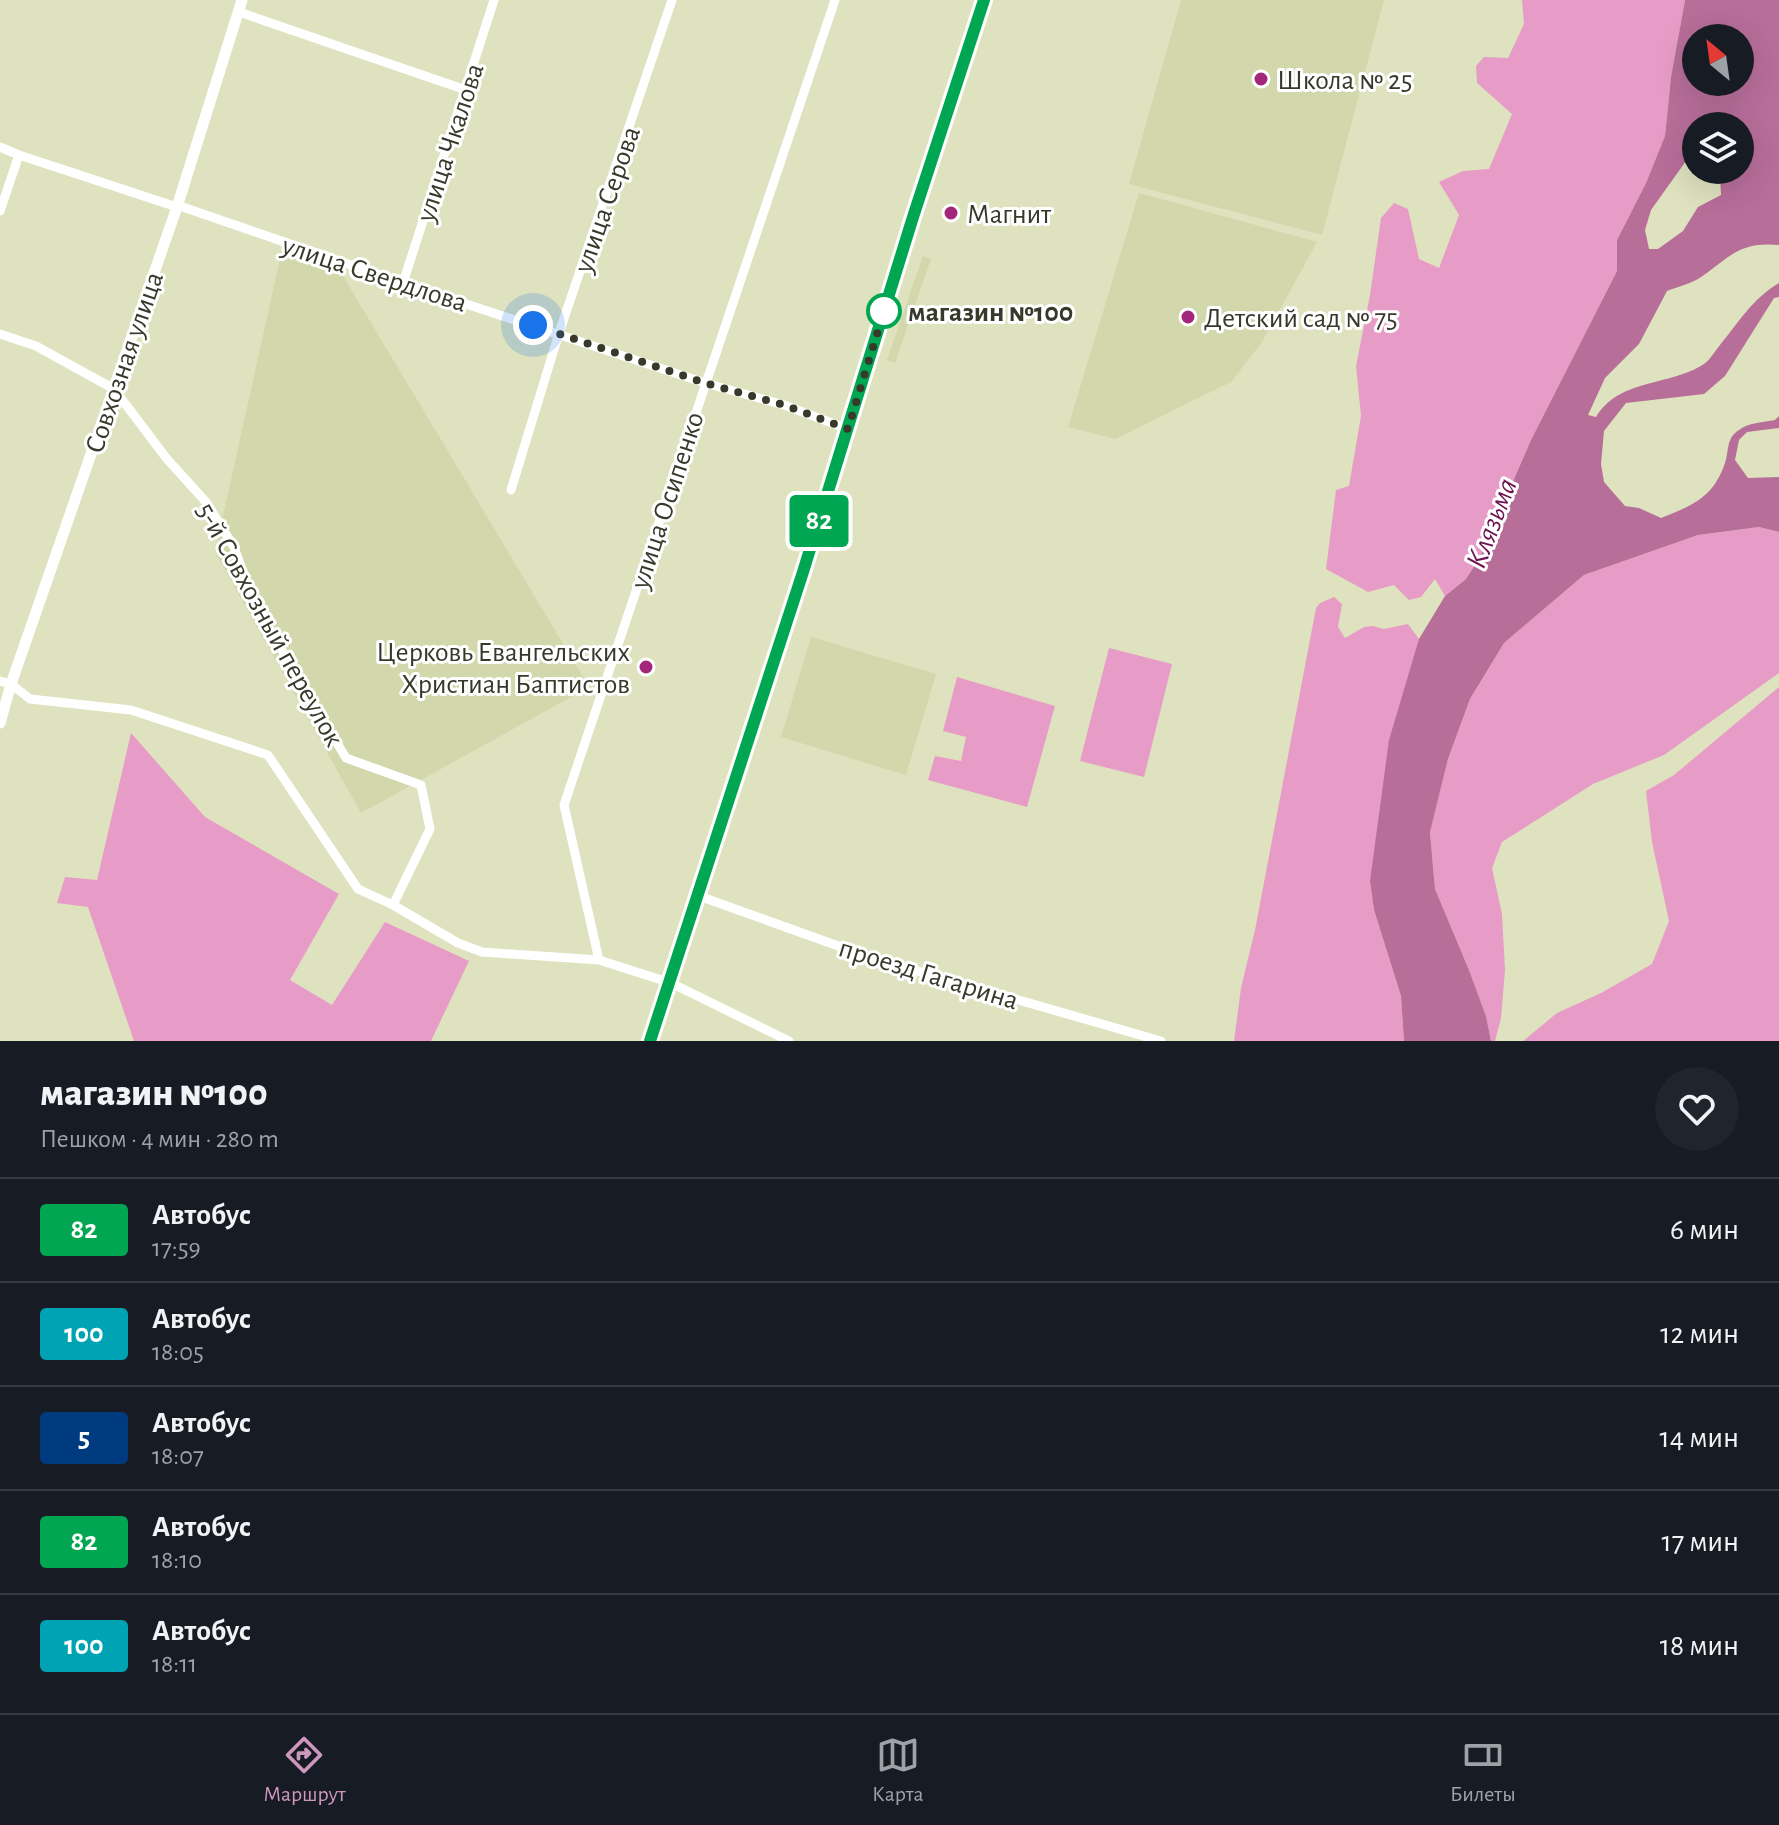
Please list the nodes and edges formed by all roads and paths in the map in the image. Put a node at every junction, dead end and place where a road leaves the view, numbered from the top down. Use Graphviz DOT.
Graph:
graph roads {
  1 [pos="494,0"];
  2 [pos="672,0"];
  3 [pos="835,0"];
  4 [pos="984,0"];
  5 [pos="240,6"];
  6 [pos="466,90"];
  7 [pos="0,147"];
  8 [pos="19,155"];
  9 [pos="177,206"];
  10 [pos="0,211"];
  11 [pos="403,283"];
  12 [pos="559,333"];
  13 [pos="0,334"];
  14 [pos="705,383"];
  15 [pos="114,389"];
  16 [pos="848,429"];
  17 [pos="511,490"];
  18 [pos="6,682"];
  19 [pos="0,723"];
  20 [pos="699,896"];
  21 [pos="393,905"];
  22 [pos="599,960"];
  23 [pos="671,983"];
  24 [pos="650,1041"];
  25 [pos="789,1041"];
  26 [pos="1161,1041"];
  1 -- 6 [label="street, улица Чкалова"];
  2 -- 12 [label="street, улица Серова"];
  3 -- 14 [label="street, улица Осипенко"];
  4 -- 16 [label="main road"];
  5 -- 6 [label="street"];
  5 -- 9 [label="street, Совхозная улица"];
  6 -- 11 [label="street, улица Чкалова"];
  7 -- 8 [label="street, улица Свердлова"];
  8 -- 9 [label="street, улица Свердлова"];
  8 -- 10 [label="street"];
  9 -- 11 [label="street, улица Свердлова"];
  9 -- 15 [label="street, Совхозная улица"];
  11 -- 12 [label="street, улица Свердлова"];
  12 -- 14 [label="street, улица Свердлова"];
  12 -- 17 [label="street, улица Серова"];
  13 -- 15 [label="street, 5-й Совхозный переулок"];
  14 -- 16 [label="street, улица Свердлова"];
  14 -- 22 [label="street, улица Осипенко"];
  15 -- 18 [label="street, Совхозная улица"];
  15 -- 21 [label="street, 5-й Совхозный переулок"];
  16 -- 20 [label="main road"];
  18 -- 19 [label="street, Совхозная улица"];
  18 -- 21 [label="street"];
  20 -- 23 [label="main road"];
  20 -- 26 [label="street, проезд Гагарина"];
  21 -- 22 [label="street"];
  22 -- 23 [label="street"];
  23 -- 24 [label="main road"];
  23 -- 25 [label="street"];
}
